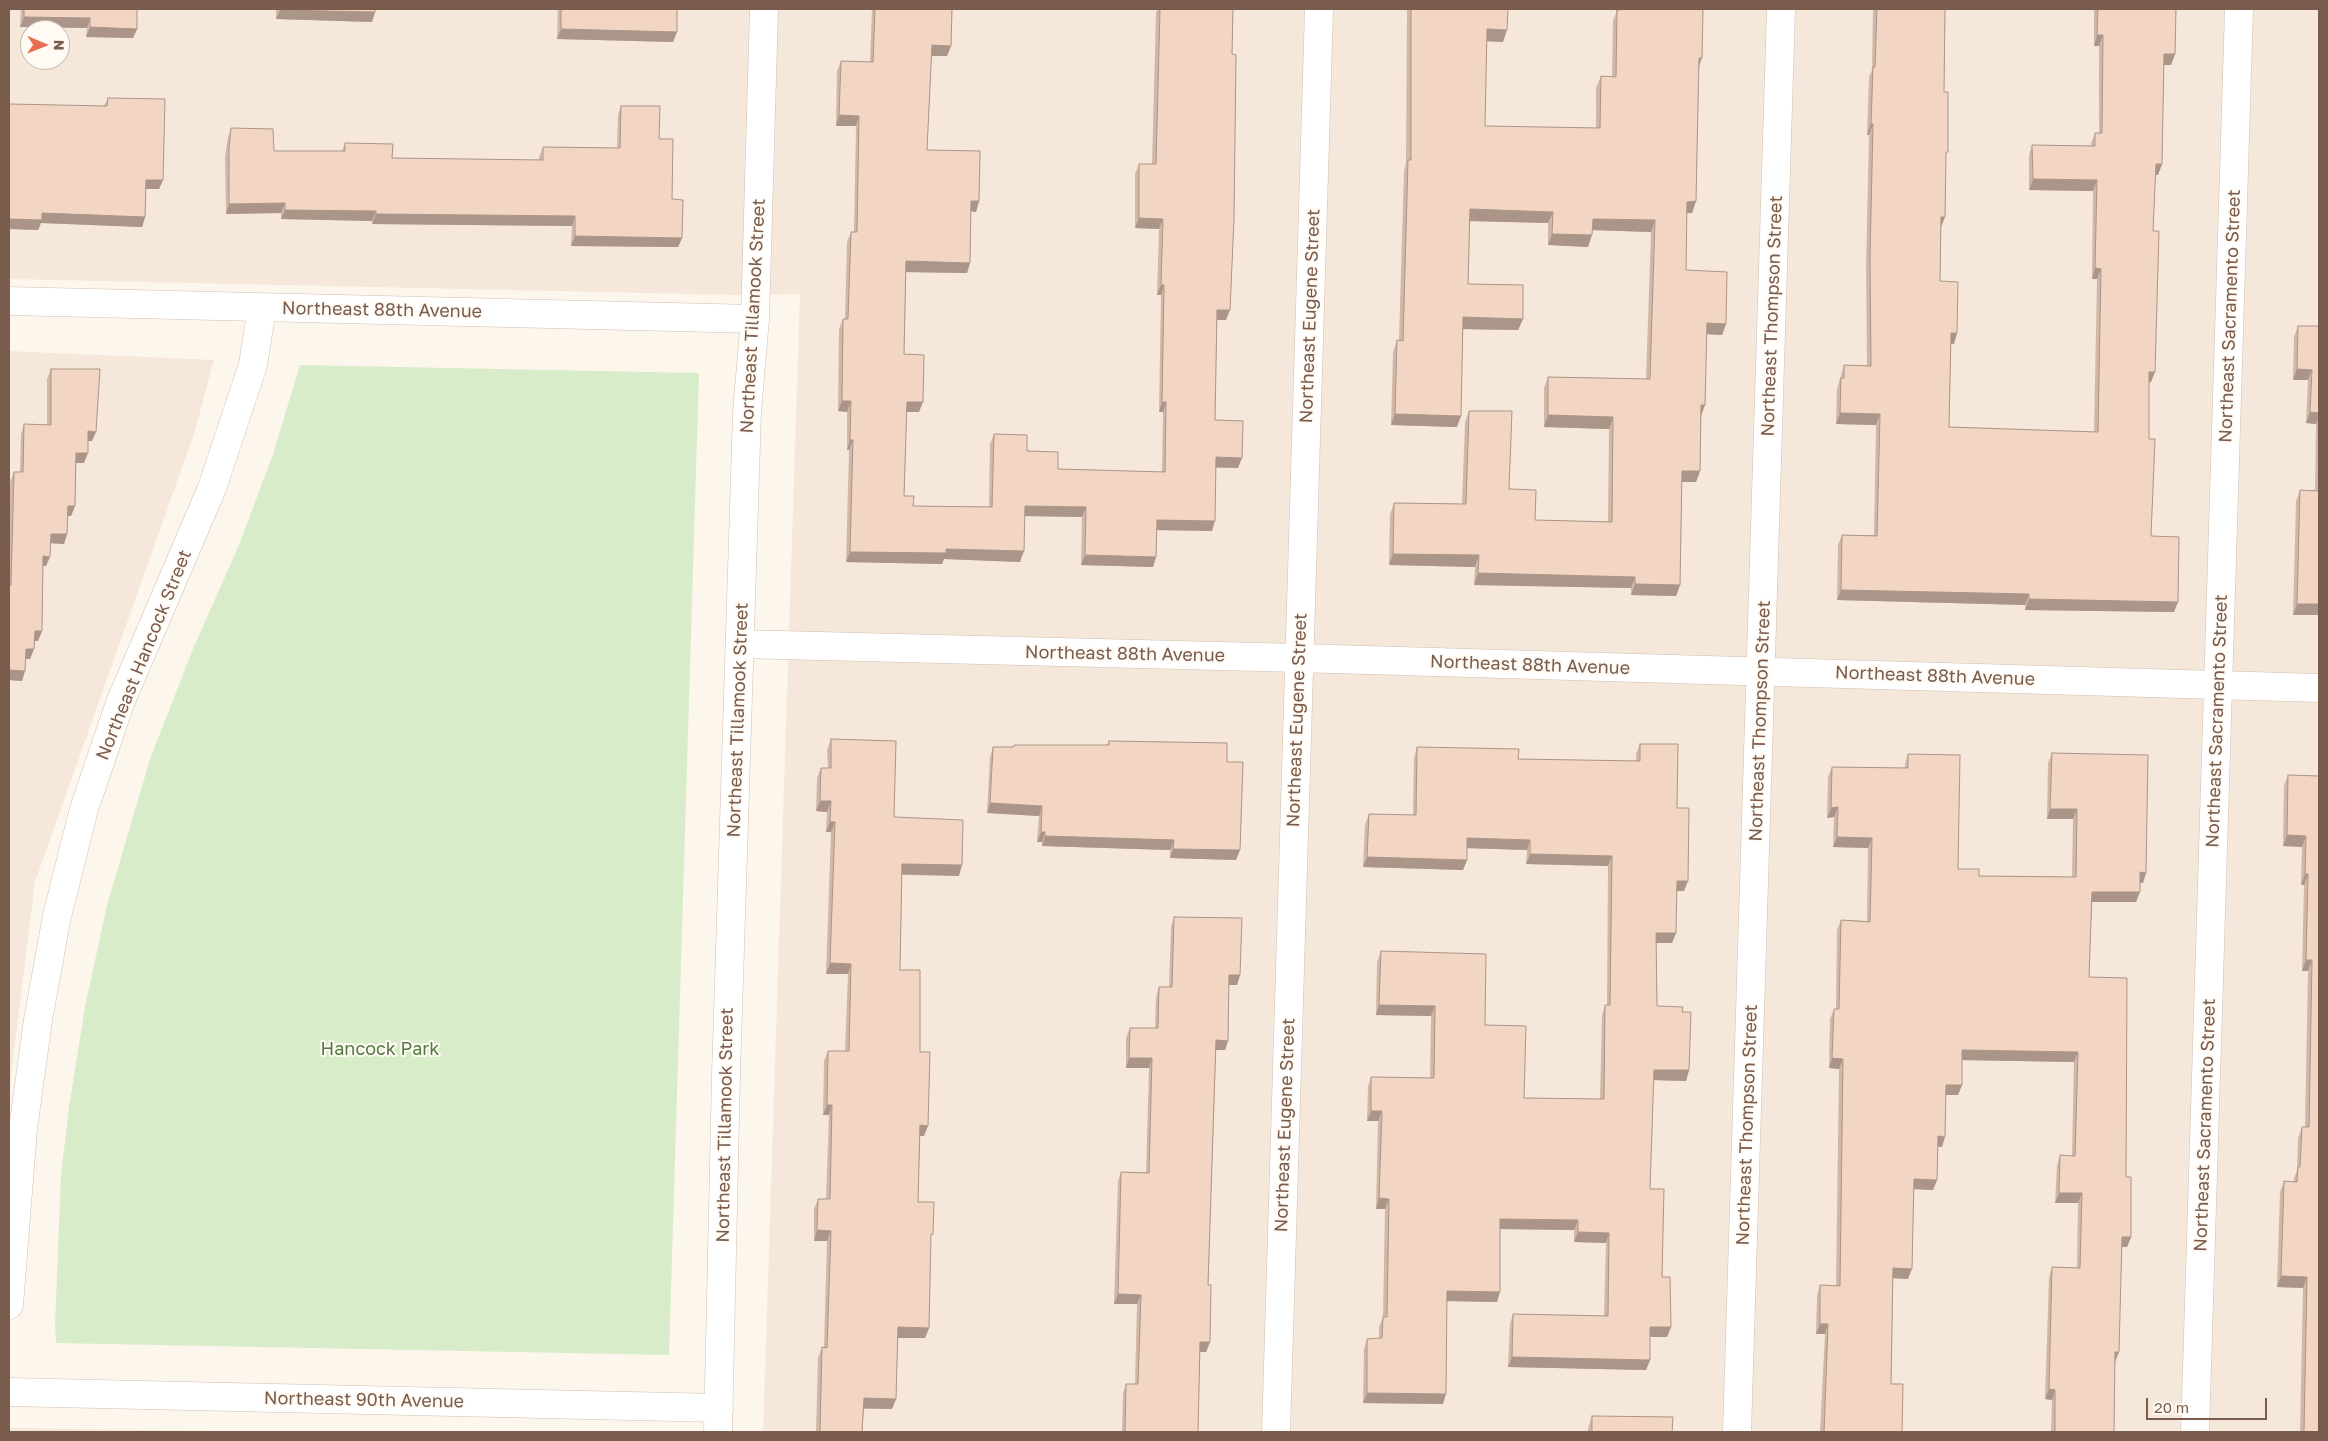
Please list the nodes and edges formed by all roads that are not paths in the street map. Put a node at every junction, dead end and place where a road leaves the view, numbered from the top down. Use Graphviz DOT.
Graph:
graph roads {
  1 [pos="764,9"];
  2 [pos="1319,9"];
  3 [pos="1781,9"];
  4 [pos="2239,9"];
  5 [pos="9,301"];
  6 [pos="262,308"];
  7 [pos="755,319"];
  8 [pos="740,644"];
  9 [pos="1299,658"];
  10 [pos="1762,671"];
  11 [pos="2219,684"];
  12 [pos="2319,688"];
  13 [pos="9,1305"];
  14 [pos="9,1392"];
  15 [pos="718,1420"];
  16 [pos="1276,1432"];
  17 [pos="1737,1432"];
  18 [pos="2195,1432"];
  1 -- 7 [label="street, Northeast Tillamook Street"];
  2 -- 9 [label="street, Northeast Eugene Street"];
  3 -- 10 [label="street, Northeast Thompson Street"];
  4 -- 11 [label="street, Northeast Sacramento Street"];
  5 -- 6 [label="street, Northeast 88th Avenue"];
  6 -- 7 [label="street, Northeast 88th Avenue"];
  6 -- 13 [label="street, Northeast Hancock Street"];
  7 -- 8 [label="street, Northeast Tillamook Street"];
  8 -- 9 [label="street, Northeast 88th Avenue"];
  8 -- 15 [label="street, Northeast Tillamook Street"];
  9 -- 10 [label="street, Northeast 88th Avenue"];
  9 -- 16 [label="street, Northeast Eugene Street"];
  10 -- 11 [label="street, Northeast 88th Avenue"];
  10 -- 17 [label="street, Northeast Thompson Street"];
  11 -- 12 [label="street, Northeast 88th Avenue"];
  11 -- 18 [label="street, Northeast Sacramento Street"];
  14 -- 15 [label="street, Northeast 90th Avenue"];
}
